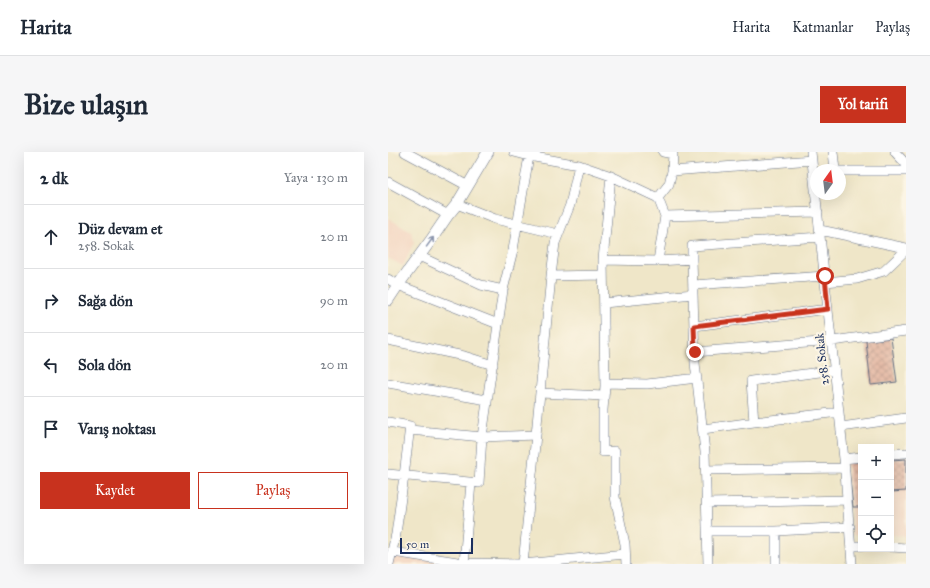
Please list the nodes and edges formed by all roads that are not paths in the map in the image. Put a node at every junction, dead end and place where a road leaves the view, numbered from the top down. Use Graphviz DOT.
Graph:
graph roads {
  1 [pos="405,152"];
  2 [pos="488,152"];
  3 [pos="514,152"];
  4 [pos="663,152"];
  5 [pos="833,152"];
  6 [pos="895,152"];
  7 [pos="529,156"];
  8 [pos="812,156"];
  9 [pos="834,164"];
  10 [pos="906,164"];
  11 [pos="579,165"];
  12 [pos="846,170"];
  13 [pos="672,171"];
  14 [pos="906,171"];
  15 [pos="611,176"];
  16 [pos="388,182"];
  17 [pos="468,186"];
  18 [pos="658,198"];
  19 [pos="457,204"];
  20 [pos="818,212"];
  21 [pos="448,215"];
  22 [pos="665,216"];
  23 [pos="517,224"];
  24 [pos="820,233"];
  25 [pos="558,234"];
  26 [pos="906,249"];
  27 [pos="419,256"];
  28 [pos="692,259"];
  29 [pos="603,260"];
  30 [pos="658,261"];
  31 [pos="603,275"];
  32 [pos="551,276"];
  33 [pos="388,279"];
  34 [pos="825,279"];
  35 [pos="398,285"];
  36 [pos="693,289"];
  37 [pos="503,290"];
  38 [pos="388,300"];
  39 [pos="604,303"];
  40 [pos="828,309"];
  41 [pos="498,324"];
  42 [pos="694,326"];
  43 [pos="906,331"];
  44 [pos="388,340"];
  45 [pos="832,341"];
  46 [pos="695,352"];
  47 [pos="493,365"];
  48 [pos="835,370"];
  49 [pos="697,378"];
  50 [pos="388,383"];
  51 [pos="605,383"];
  52 [pos="540,393"];
  53 [pos="604,396"];
  54 [pos="487,400"];
  55 [pos="839,412"];
  56 [pos="906,418"];
  57 [pos="388,422"];
  58 [pos="754,422"];
  59 [pos="841,427"];
  60 [pos="703,429"];
  61 [pos="410,430"];
  62 [pos="536,435"];
  63 [pos="482,437"];
  64 [pos="906,453"];
  65 [pos="894,454"];
  66 [pos="858,458"];
  67 [pos="845,463"];
  68 [pos="706,470"];
  69 [pos="388,474"];
  70 [pos="404,476"];
  71 [pos="471,483"];
  72 [pos="848,500"];
  73 [pos="707,503"];
  74 [pos="850,527"];
  75 [pos="707,531"];
  76 [pos="776,531"];
  77 [pos="851,546"];
  78 [pos="858,546"];
  79 [pos="894,547"];
  80 [pos="906,548"];
  81 [pos="393,552"];
  82 [pos="625,554"];
  83 [pos="389,564"];
  84 [pos="464,564"];
  85 [pos="523,564"];
  86 [pos="626,564"];
  87 [pos="708,564"];
  88 [pos="776,564"];
  89 [pos="852,564"];
  1 -- 17 [label="street"];
  2 -- 17 [label="street"];
  3 -- 7 [label="street"];
  4 -- 13 [label="street"];
  5 -- 9 [label="street"];
  6 -- 10 [label="street"];
  7 -- 11 [label="street"];
  7 -- 23 [label="street"];
  8 -- 13 [label="street"];
  8 -- 20 [label="street, 258. Sokak"];
  11 -- 15 [label="street"];
  11 -- 25 [label="street"];
  12 -- 14 [label="street"];
  13 -- 18 [label="street"];
  15 -- 18 [label="street"];
  15 -- 29 [label="street"];
  16 -- 21 [label="street"];
  17 -- 19 [label="street"];
  18 -- 22 [label="street"];
  19 -- 21 [label="street"];
  19 -- 23 [label="street"];
  20 -- 22 [label="street"];
  20 -- 24 [label="street, 258. Sokak"];
  27 -- 21 [label="street, one-way"];
  22 -- 30 [label="street"];
  23 -- 25 [label="street"];
  23 -- 37 [label="street"];
  24 -- 26 [label="street"];
  24 -- 28 [label="street"];
  24 -- 34 [label="street, 258. Sokak"];
  25 -- 32 [label="street"];
  26 -- 34 [label="street"];
  27 -- 35 [label="street"];
  27 -- 37 [label="street"];
  28 -- 30 [label="street"];
  28 -- 36 [label="street"];
  29 -- 30 [label="street"];
  29 -- 31 [label="street"];
  31 -- 32 [label="street"];
  31 -- 39 [label="street"];
  32 -- 52 [label="street"];
  33 -- 35 [label="street"];
  34 -- 36 [label="street"];
  34 -- 40 [label="street, 258. Sokak"];
  35 -- 38 [label="street"];
  35 -- 41 [label="street"];
  36 -- 39 [label="street"];
  36 -- 42 [label="street"];
  37 -- 41 [label="street"];
  39 -- 51 [label="street"];
  40 -- 42 [label="street"];
  40 -- 45 [label="street, 258. Sokak"];
  41 -- 47 [label="street"];
  42 -- 46 [label="street"];
  43 -- 45 [label="street"];
  44 -- 47 [label="street"];
  45 -- 46 [label="street"];
  45 -- 48 [label="street, 258. Sokak"];
  46 -- 49 [label="street"];
  47 -- 54 [label="street"];
  48 -- 55 [label="street, 258. Sokak"];
  48 -- 58 [label="street"];
  49 -- 51 [label="street"];
  49 -- 60 [label="street"];
  50 -- 54 [label="street"];
  51 -- 53 [label="street"];
  52 -- 53 [label="street"];
  52 -- 62 [label="street"];
  53 -- 82 [label="street"];
  54 -- 63 [label="street"];
  55 -- 58 [label="street"];
  55 -- 59 [label="street, 258. Sokak"];
  56 -- 59 [label="street"];
  57 -- 61 [label="street"];
  58 -- 60 [label="street"];
  59 -- 67 [label="street, 258. Sokak"];
  60 -- 68 [label="street"];
  61 -- 63 [label="street"];
  61 -- 70 [label="street"];
  62 -- 63 [label="street"];
  62 -- 85 [label="street"];
  63 -- 71 [label="street"];
  64 -- 65 [label="street"];
  66 -- 67 [label="street"];
  67 -- 68 [label="street"];
  67 -- 72 [label="street, 258. Sokak"];
  68 -- 73 [label="street"];
  69 -- 70 [label="street"];
  70 -- 71 [label="street"];
  70 -- 81 [label="street"];
  71 -- 84 [label="street"];
  72 -- 73 [label="street"];
  72 -- 74 [label="street, 258. Sokak"];
  73 -- 75 [label="street"];
  74 -- 76 [label="street"];
  74 -- 77 [label="street, 258. Sokak"];
  75 -- 76 [label="street"];
  75 -- 87 [label="street"];
  76 -- 88 [label="street"];
  77 -- 78 [label="street"];
  77 -- 89 [label="street, 258. Sokak"];
  79 -- 80 [label="street"];
  81 -- 83 [label="street"];
  81 -- 84 [label="street"];
  82 -- 85 [label="street"];
  82 -- 86 [label="street"];
  84 -- 85 [label="street"];
}
